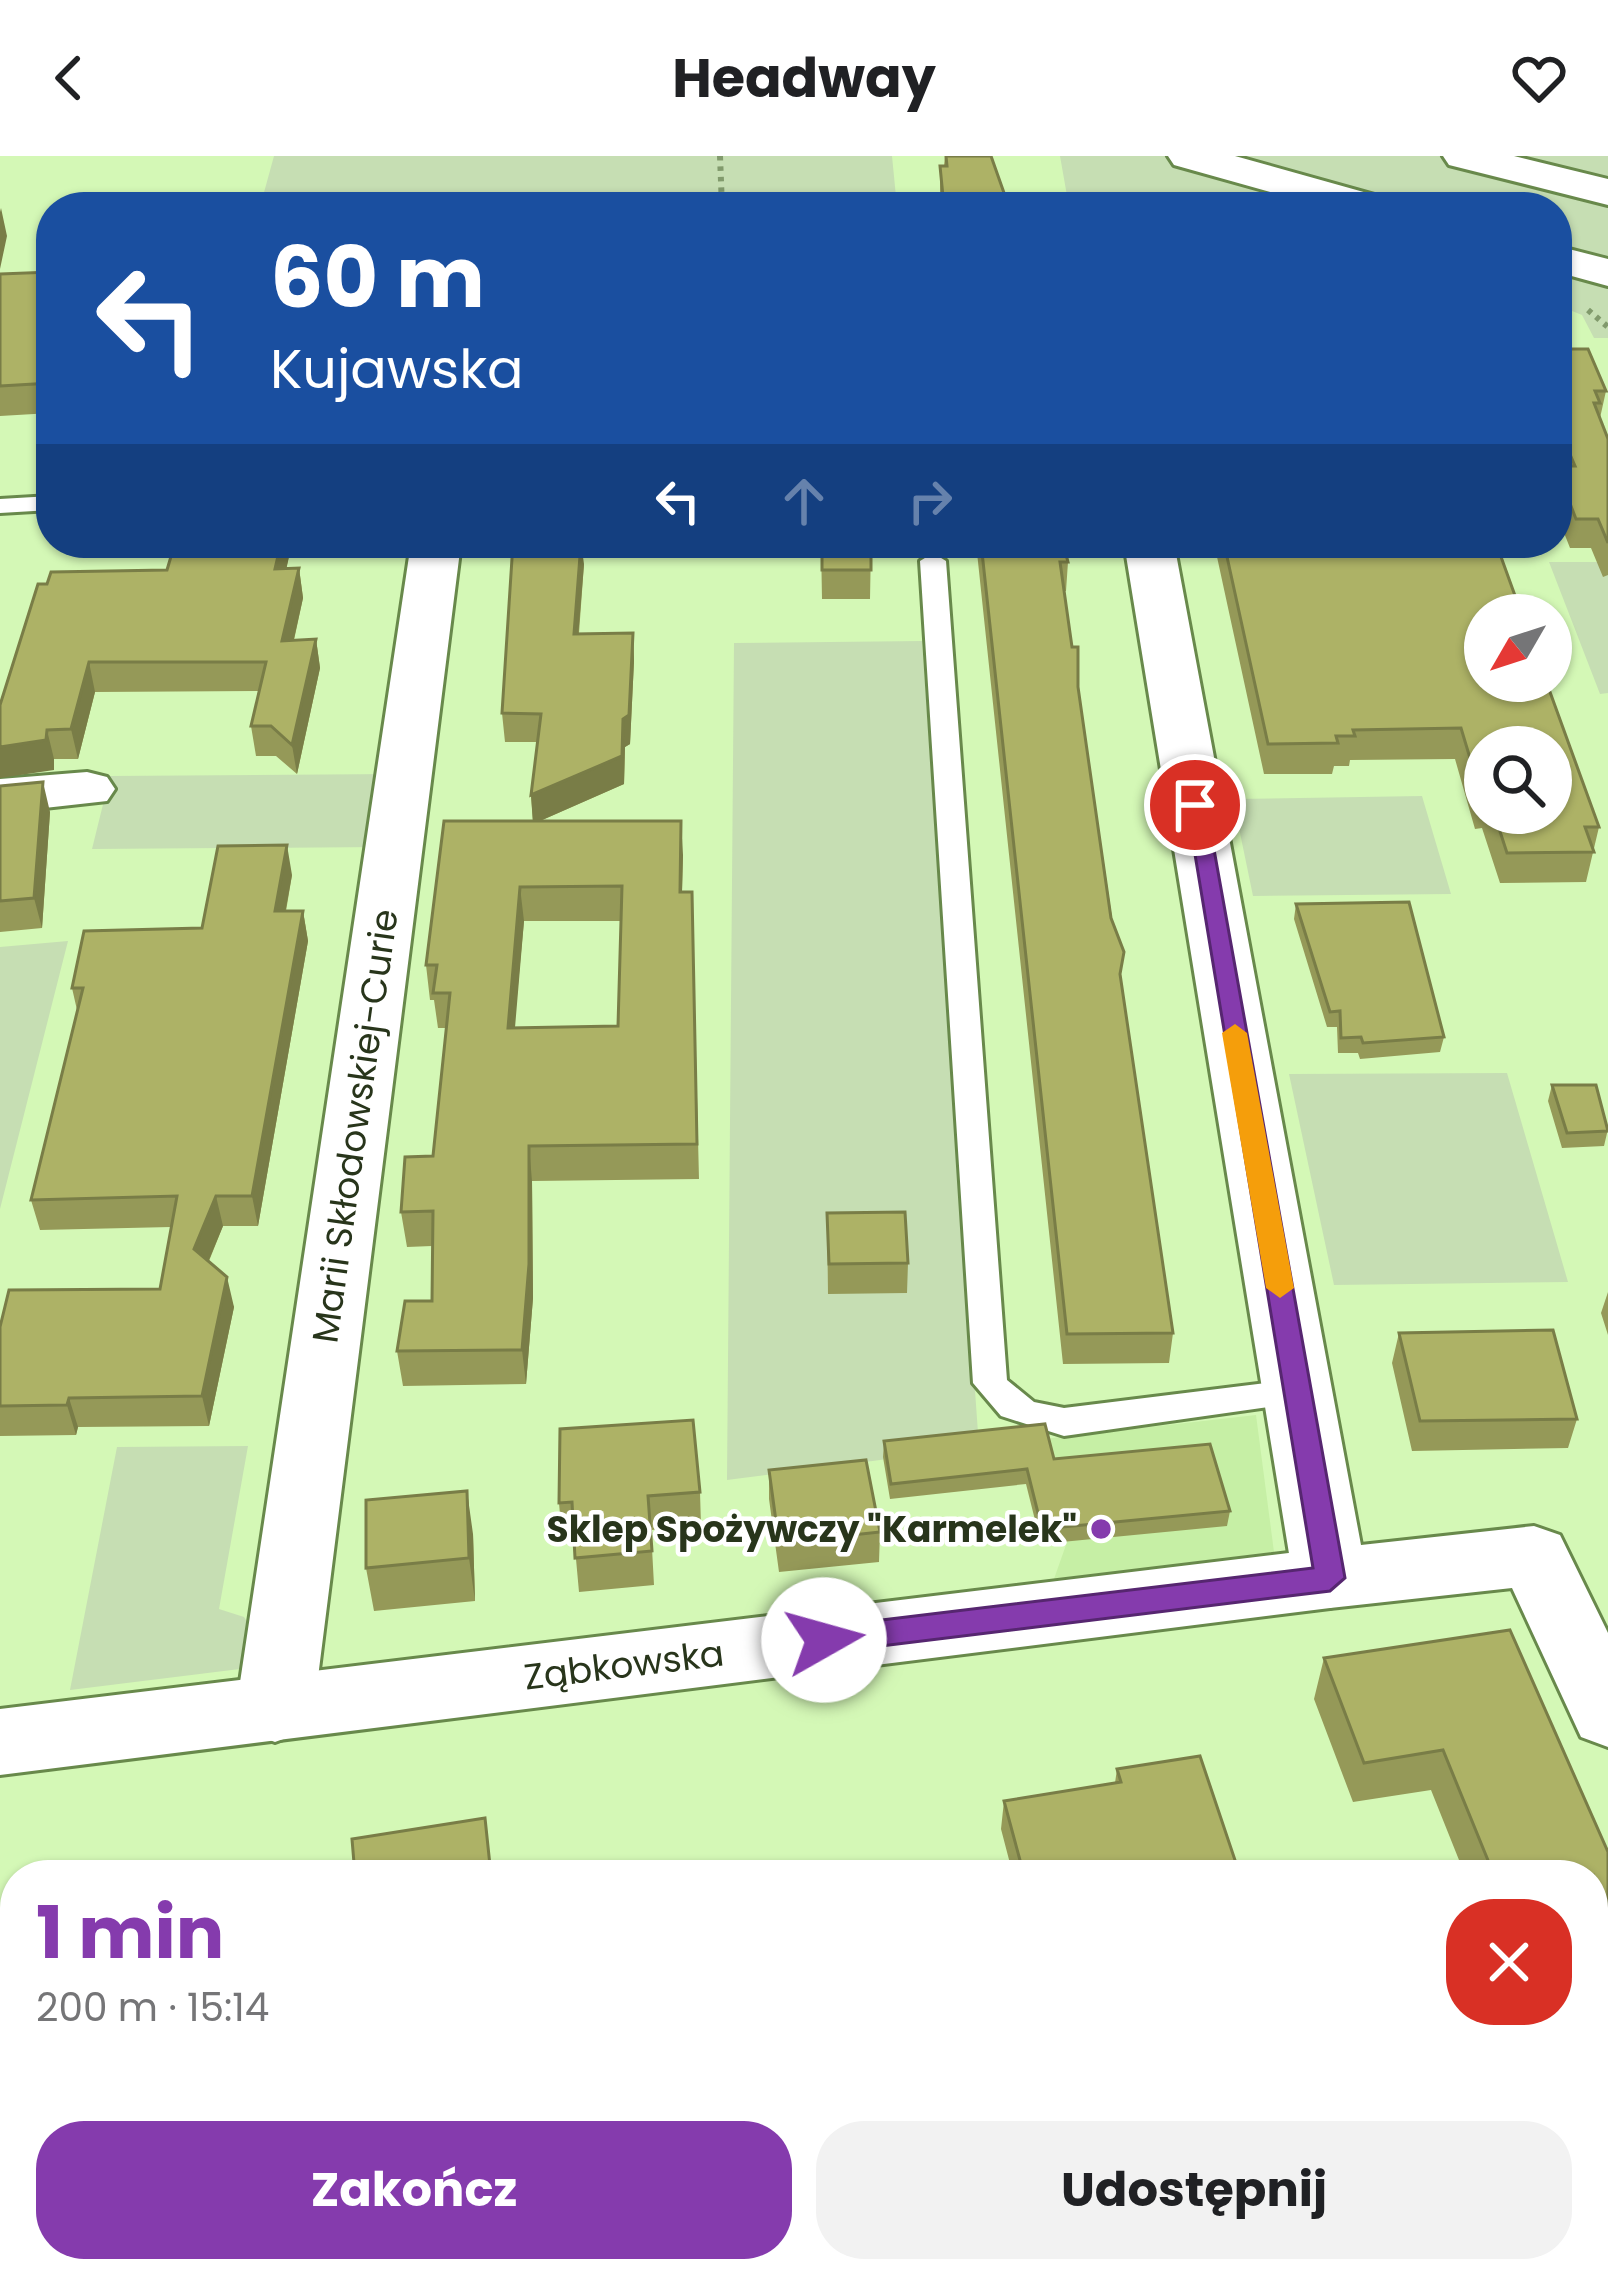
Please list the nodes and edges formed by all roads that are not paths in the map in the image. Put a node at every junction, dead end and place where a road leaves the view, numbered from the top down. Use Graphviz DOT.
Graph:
graph roads {
  1 [pos="1189,156"];
  2 [pos="1464,156"];
  3 [pos="1317,192"];
  4 [pos="1608,192"];
  5 [pos="1572,263"];
  6 [pos="1608,273"];
  7 [pos="36,504"];
  8 [pos="0,506"];
  9 [pos="434,558"];
  10 [pos="1152,558"];
  11 [pos="934,561"];
  12 [pos="87,789"];
  13 [pos="0,796"];
  14 [pos="1298,1392"];
  15 [pos="1330,1578"];
  16 [pos="275,1708"];
  17 [pos="1608,1714"];
  18 [pos="0,1742"];
  1 -- 3 [label="main road"];
  2 -- 4 [label="main road"];
  5 -- 6 [label="main road"];
  7 -- 8 [label="lane"];
  9 -- 16 [label="main road, Marii Skłodowskiej-Curie"];
  10 -- 14 [label="main road"];
  11 -- 14 [label="lane"];
  12 -- 13 [label="main road"];
  14 -- 15 [label="main road"];
  15 -- 16 [label="main road, Ząbkowska"];
  15 -- 17 [label="main road, Ząbkowska"];
  16 -- 18 [label="main road, Ząbkowska"];
}
